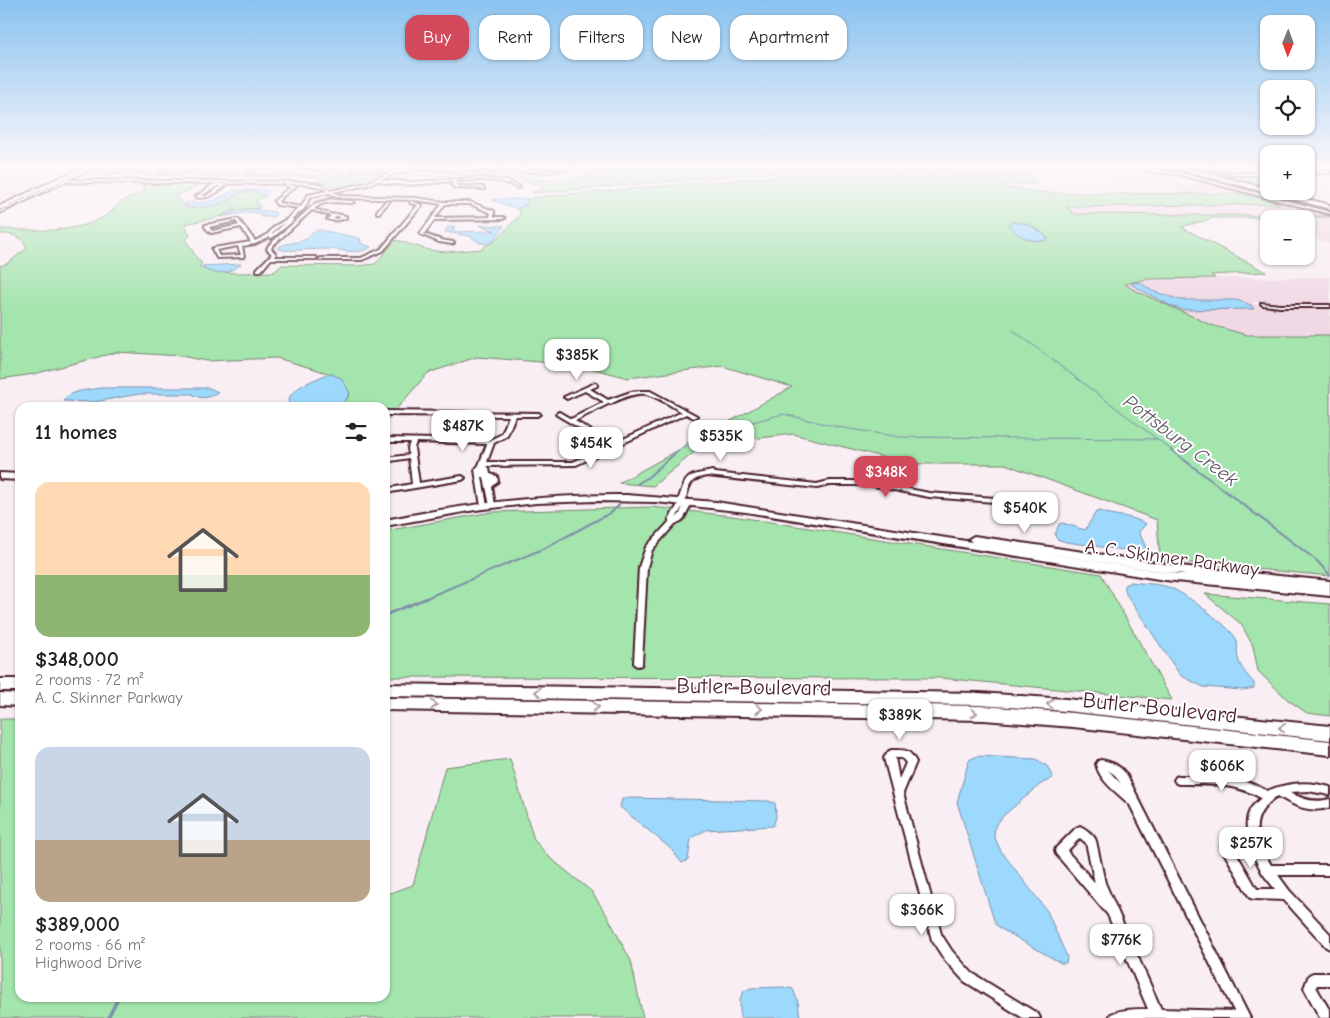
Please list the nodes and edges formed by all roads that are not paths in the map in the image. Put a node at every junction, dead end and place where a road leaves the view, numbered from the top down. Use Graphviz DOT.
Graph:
graph roads {
  1 [pos="295,215"];
  2 [pos="297,215"];
  3 [pos="306,215"];
  4 [pos="413,215"];
  5 [pos="435,215"];
  6 [pos="493,215"];
  7 [pos="492,218"];
  8 [pos="503,218"];
  9 [pos="432,219"];
  10 [pos="242,226"];
  11 [pos="273,231"];
  12 [pos="280,231"];
  13 [pos="254,243"];
  14 [pos="452,243"];
  15 [pos="240,245"];
  16 [pos="227,247"];
  17 [pos="231,256"];
  18 [pos="271,258"];
  19 [pos="259,270"];
  20 [pos="1262,304"];
  21 [pos="1330,306"];
  22 [pos="595,385"];
  23 [pos="586,389"];
  24 [pos="567,397"];
  25 [pos="609,403"];
  26 [pos="686,412"];
  27 [pos="390,413"];
  28 [pos="513,414"];
  29 [pos="537,414"];
  30 [pos="559,414"];
  31 [pos="694,416"];
  32 [pos="571,421"];
  33 [pos="588,431"];
  34 [pos="390,440"];
  35 [pos="413,441"];
  36 [pos="491,442"];
  37 [pos="412,456"];
  38 [pos="390,459"];
  39 [pos="482,465"];
  40 [pos="488,474"];
  41 [pos="0,476"];
  42 [pos="479,476"];
  43 [pos="15,477"];
  44 [pos="462,478"];
  45 [pos="0,482"];
  46 [pos="15,484"];
  47 [pos="416,486"];
  48 [pos="390,490"];
  49 [pos="681,499"];
  50 [pos="488,502"];
  51 [pos="390,515"];
  52 [pos="1044,515"];
  53 [pos="390,522"];
  54 [pos="1330,585"];
  55 [pos="1302,586"];
  56 [pos="1330,592"];
  57 [pos="638,663"];
  58 [pos="0,685"];
  59 [pos="15,685"];
  60 [pos="390,690"];
  61 [pos="0,699"];
  62 [pos="15,700"];
  63 [pos="390,704"];
  64 [pos="1330,733"];
  65 [pos="1330,748"];
  66 [pos="1179,780"];
  67 [pos="1279,791"];
  68 [pos="1330,791"];
  69 [pos="898,794"];
  70 [pos="1268,797"];
  71 [pos="1134,802"];
  72 [pos="1330,803"];
  73 [pos="1256,846"];
  74 [pos="1267,870"];
  75 [pos="1330,870"];
  76 [pos="1285,894"];
  77 [pos="1111,911"];
  78 [pos="1330,943"];
  79 [pos="1330,979"];
  80 [pos="1157,1015"];
  81 [pos="1243,1017"];
  82 [pos="1034,1018"];
  83 [pos="1121,1018"];
  84 [pos="1327,1018"];
  1 -- 11 [label="street"];
  2 -- 12 [label="street"];
  3 -- 18 [label="street"];
  4 -- 18 [label="street"];
  5 -- 9 [label="street"];
  6 -- 7 [label="street"];
  7 -- 8 [label="street"];
  7 -- 9 [label="street"];
  9 -- 14 [label="street"];
  10 -- 10 [label="street"];
  10 -- 13 [label="street"];
  11 -- 12 [label="street"];
  11 -- 13 [label="street"];
  12 -- 13 [label="street"];
  13 -- 15 [label="street"];
  15 -- 16 [label="street"];
  15 -- 17 [label="street"];
  16 -- 17 [label="street"];
  16 -- 17 [label="street"];
  18 -- 19 [label="street"];
  20 -- 21 [label="street"];
  22 -- 23 [label="street"];
  23 -- 24 [label="street"];
  23 -- 25 [label="street"];
  25 -- 26 [label="street"];
  25 -- 32 [label="street"];
  26 -- 31 [label="street"];
  26 -- 39 [label="street"];
  27 -- 28 [label="street"];
  28 -- 29 [label="street"];
  28 -- 36 [label="street"];
  30 -- 32 [label="street"];
  32 -- 33 [label="street"];
  34 -- 35 [label="street"];
  35 -- 36 [label="street"];
  35 -- 37 [label="street"];
  36 -- 39 [label="street"];
  37 -- 38 [label="street"];
  37 -- 47 [label="street"];
  39 -- 40 [label="street"];
  39 -- 42 [label="street"];
  40 -- 42 [label="street"];
  40 -- 50 [label="street"];
  41 -- 43 [label="main road"];
  42 -- 50 [label="street"];
  44 -- 47 [label="street"];
  45 -- 46 [label="main road"];
  47 -- 48 [label="street"];
  49 -- 50 [label="main road, A. C. Skinner Parkway"];
  49 -- 52 [label="street"];
  49 -- 55 [label="main road, A. C. Skinner Parkway"];
  49 -- 57 [label="street"];
  50 -- 51 [label="main road, A. C. Skinner Parkway"];
  50 -- 53 [label="main road, A. C. Skinner Parkway"];
  54 -- 55 [label="main road, A. C. Skinner Parkway"];
  55 -- 56 [label="main road, A. C. Skinner Parkway"];
  58 -- 59 [label="highway"];
  64 -- 60 [label="highway, Butler Boulevard, one-way"];
  61 -- 62 [label="highway"];
  63 -- 65 [label="highway, Butler Boulevard, one-way"];
  66 -- 70 [label="street"];
  67 -- 68 [label="street"];
  67 -- 70 [label="street"];
  67 -- 72 [label="street"];
  69 -- 82 [label="street"];
  70 -- 73 [label="street"];
  71 -- 81 [label="street"];
  73 -- 74 [label="street"];
  73 -- 76 [label="street"];
  74 -- 75 [label="street"];
  74 -- 76 [label="street"];
  76 -- 78 [label="street"];
  77 -- 77 [label="street"];
  77 -- 80 [label="street"];
  79 -- 84 [label="street"];
  80 -- 81 [label="street"];
  80 -- 83 [label="street"];
}
